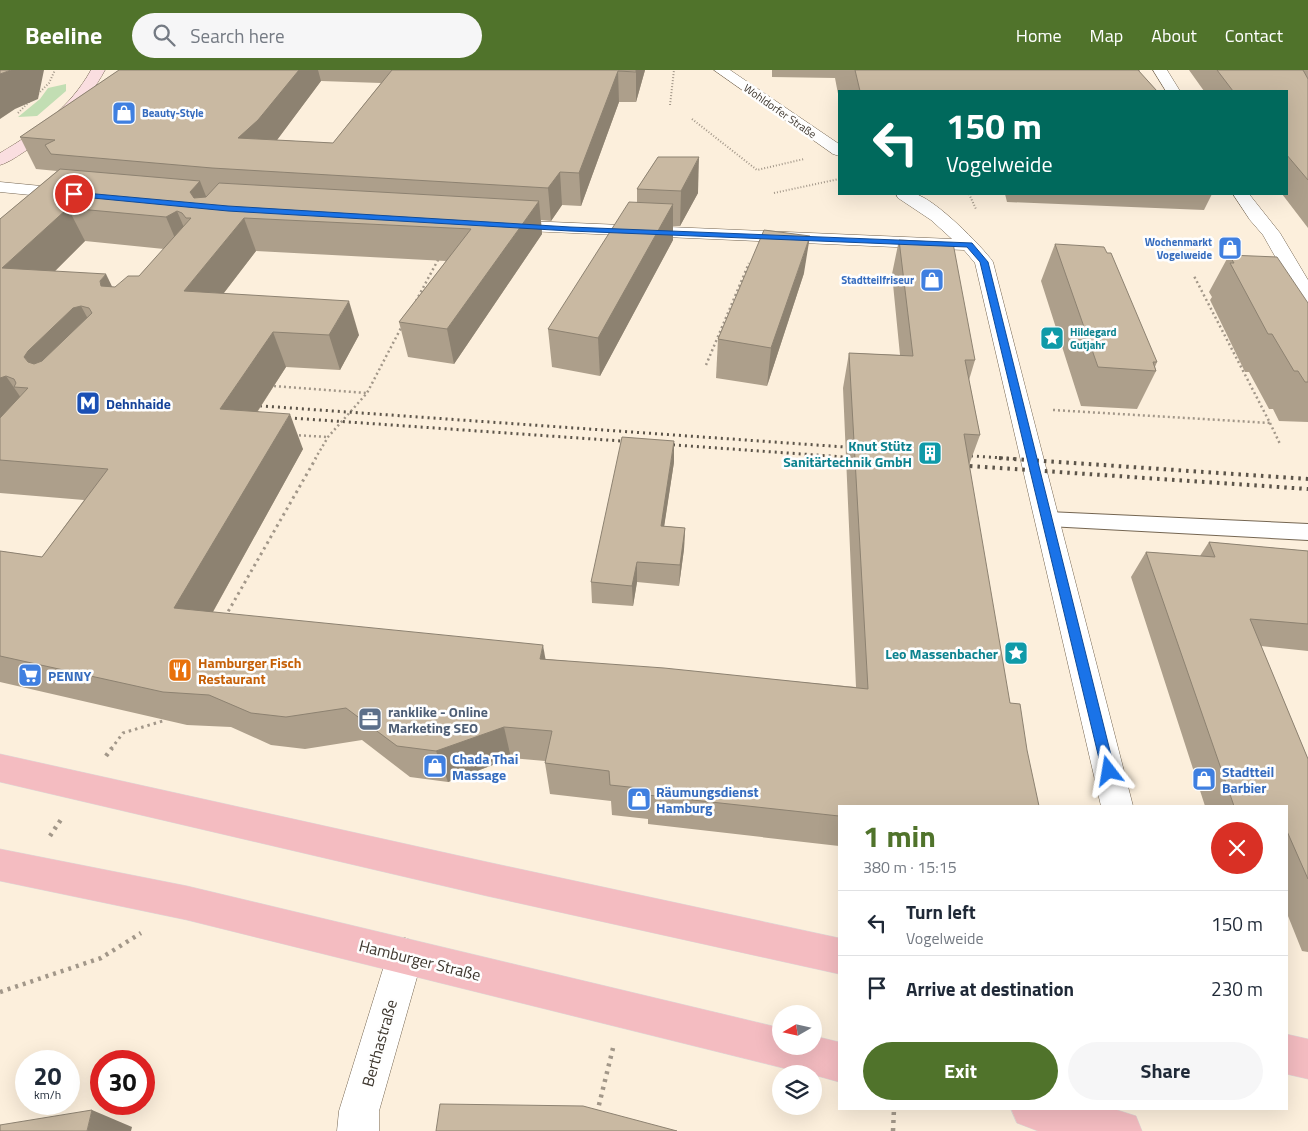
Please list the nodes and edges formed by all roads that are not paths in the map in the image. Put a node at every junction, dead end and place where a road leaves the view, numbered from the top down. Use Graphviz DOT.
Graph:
graph roads {
  1 [pos="98,70"];
  2 [pos="721,70"];
  3 [pos="1160,70"];
  4 [pos="1172,90"];
  5 [pos="838,150"];
  6 [pos="0,160"];
  7 [pos="0,187"];
  8 [pos="906,195"];
  9 [pos="1242,195"];
  10 [pos="88,196"];
  11 [pos="486,224"];
  12 [pos="970,244"];
  13 [pos="1300,267"];
  14 [pos="1308,297"];
  15 [pos="1048,519"];
  16 [pos="1308,532"];
  17 [pos="0,768"];
  18 [pos="1117,805"];
  19 [pos="0,865"];
  20 [pos="405,956"];
  21 [pos="838,956"];
  22 [pos="1288,1054"];
  23 [pos="1308,1059"];
  24 [pos="838,1062"];
  25 [pos="1034,1110"];
  26 [pos="358,1131"];
  27 [pos="1121,1131"];
  1 -- 6 [label="main road"];
  2 -- 5 [label="street, Wohldorfer Straße"];
  3 -- 4 [label="street"];
  7 -- 10 [label="street"];
  8 -- 12 [label="street"];
  9 -- 13 [label="street"];
  11 -- 12 [label="street"];
  12 -- 15 [label="street"];
  13 -- 14 [label="street"];
  15 -- 16 [label="lane"];
  15 -- 18 [label="street"];
  17 -- 21 [label="main road"];
  19 -- 20 [label="main road, Hamburger Straße"];
  20 -- 24 [label="main road, Hamburger Straße"];
  20 -- 26 [label="street, Berthastraße"];
  22 -- 23 [label="main road"];
  25 -- 27 [label="main road"];
}
